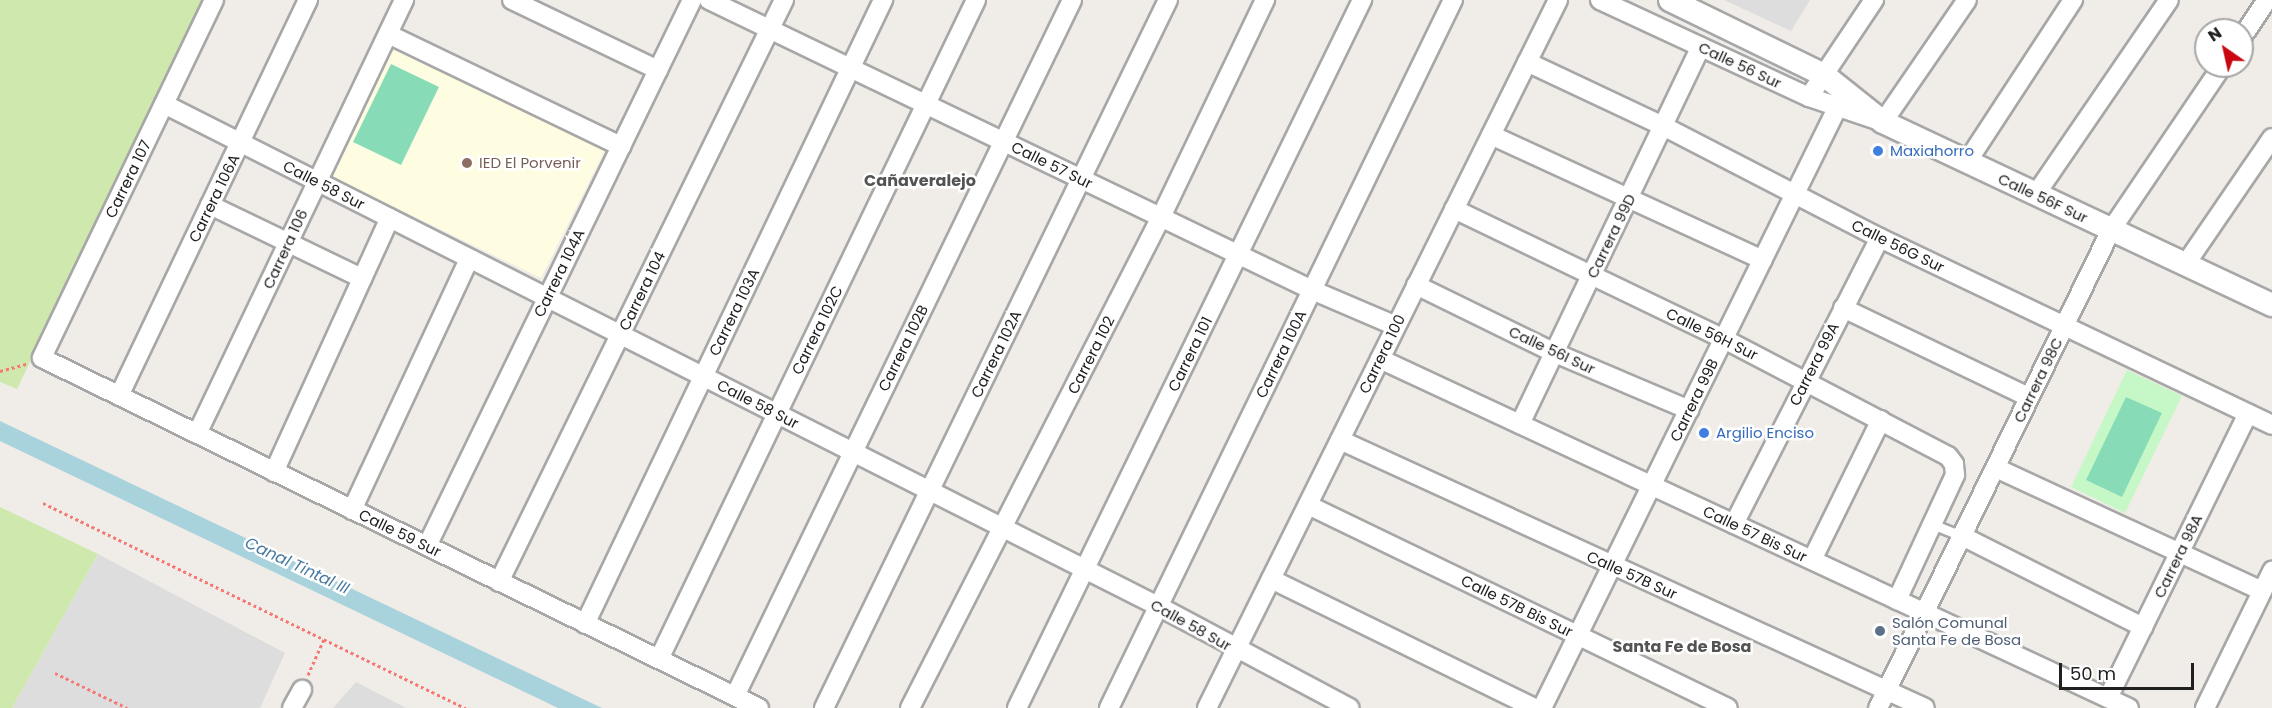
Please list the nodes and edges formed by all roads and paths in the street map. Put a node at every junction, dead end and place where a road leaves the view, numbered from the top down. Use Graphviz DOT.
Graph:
graph roads {
  1 [pos="214,0"];
  2 [pos="308,0"];
  3 [pos="404,0"];
  4 [pos="512,0"];
  5 [pos="692,0"];
  6 [pos="709,0"];
  7 [pos="784,0"];
  8 [pos="883,0"];
  9 [pos="976,0"];
  10 [pos="1072,0"];
  11 [pos="1168,0"];
  12 [pos="1265,0"];
  13 [pos="1362,0"];
  14 [pos="1453,0"];
  15 [pos="1558,0"];
  16 [pos="1600,0"];
  17 [pos="1670,0"];
  18 [pos="1874,0"];
  19 [pos="1967,0"];
  20 [pos="2073,0"];
  21 [pos="2169,0"];
  22 [pos="2262,5"];
  23 [pos="2254,18"];
  24 [pos="770,29"];
  25 [pos="388,34"];
  26 [pos="1701,47"];
  27 [pos="1527,62"];
  28 [pos="851,68"];
  29 [pos="658,70"];
  30 [pos="1824,75"];
  31 [pos="2214,78"];
  32 [pos="1809,97"];
  33 [pos="1842,99"];
  34 [pos="164,104"];
  35 [pos="926,104"];
  36 [pos="1883,122"];
  37 [pos="1664,126"];
  38 [pos="1491,135"];
  39 [pos="2272,138"];
  40 [pos="1004,141"];
  41 [pos="240,143"];
  42 [pos="621,146"];
  43 [pos="1967,162"];
  44 [pos="1081,179"];
  45 [pos="317,182"];
  46 [pos="2036,194"];
  47 [pos="1794,196"];
  48 [pos="1629,198"];
  49 [pos="210,205"];
  50 [pos="1454,209"];
  51 [pos="390,218"];
  52 [pos="1161,218"];
  53 [pos="2111,230"];
  54 [pos="1880,238"];
  55 [pos="288,243"];
  56 [pos="1238,254"];
  57 [pos="469,259"];
  58 [pos="1763,260"];
  59 [pos="2186,265"];
  60 [pos="1591,277"];
  61 [pos="362,278"];
  62 [pos="1416,285"];
  63 [pos="1312,290"];
  64 [pos="547,298"];
  65 [pos="2271,302"];
  66 [pos="1843,308"];
  67 [pos="1396,326"];
  68 [pos="2064,326"];
  69 [pos="620,335"];
  70 [pos="1724,339"];
  71 [pos="1555,353"];
  72 [pos="42,358"];
  73 [pos="1380,359"];
  74 [pos="0,371"];
  75 [pos="703,376"];
  76 [pos="1805,382"];
  77 [pos="119,396"];
  78 [pos="2029,398"];
  79 [pos="1689,410"];
  80 [pos="777,414"];
  81 [pos="2248,414"];
  82 [pos="1881,420"];
  83 [pos="1520,424"];
  84 [pos="2272,425"];
  85 [pos="197,434"];
  86 [pos="1340,440"];
  87 [pos="853,452"];
  88 [pos="1996,468"];
  89 [pos="274,471"];
  90 [pos="1652,485"];
  91 [pos="930,491"];
  92 [pos="43,503"];
  93 [pos="1308,505"];
  94 [pos="352,510"];
  95 [pos="1734,524"];
  96 [pos="1932,524"];
  97 [pos="1002,528"];
  98 [pos="1962,536"];
  99 [pos="427,546"];
  100 [pos="2181,551"];
  101 [pos="1812,560"];
  102 [pos="1612,566"];
  103 [pos="1085,569"];
  104 [pos="2272,571"];
  105 [pos="1270,579"];
  106 [pos="499,582"];
  107 [pos="2262,591"];
  108 [pos="1897,600"];
  109 [pos="1158,606"];
  110 [pos="1925,613"];
  111 [pos="585,624"];
  112 [pos="2143,627"];
  113 [pos="1578,636"];
  114 [pos="324,639"];
  115 [pos="1236,649"];
  116 [pos="659,659"];
  117 [pos="55,673"];
  118 [pos="1887,689"];
  119 [pos="302,690"];
  120 [pos="735,696"];
  121 [pos="2108,698"];
  122 [pos="2209,707"];
  123 [pos="127,708"];
  124 [pos="292,708"];
  125 [pos="466,708"];
  126 [pos="759,708"];
  127 [pos="824,708"];
  128 [pos="910,708"];
  129 [pos="1017,708"];
  130 [pos="1109,708"];
  131 [pos="1207,708"];
  132 [pos="1350,708"];
  133 [pos="1533,708"];
  134 [pos="1542,708"];
  135 [pos="1726,708"];
  136 [pos="1878,708"];
  137 [pos="1926,708"];
  138 [pos="2129,708"];
  1 -- 34 [label="street, Carrera 107"];
  2 -- 41 [label="street, Carrera 106A"];
  3 -- 25 [label="street, Carrera 106"];
  4 -- 29 [label="street"];
  5 -- 29 [label="street, Carrera 104A"];
  6 -- 24 [label="street, Calle 57 Sur"];
  7 -- 24 [label="street, Carrera 104"];
  8 -- 28 [label="street, Carrera 103A"];
  9 -- 35 [label="street, Carrera 102C"];
  10 -- 40 [label="street, Carrera 102B"];
  11 -- 44 [label="street, Carrera 102A"];
  12 -- 52 [label="street, Carrera 102"];
  13 -- 56 [label="street, Carrera 101"];
  14 -- 63 [label="street, Carrera 100A"];
  15 -- 27 [label="street, Carrera 100"];
  16 -- 26 [label="street, Calle 56 Sur"];
  17 -- 30 [label="street, Calle 56 Sur"];
  18 -- 30 [label="street"];
  19 -- 36 [label="street"];
  20 -- 43 [label="street"];
  21 -- 46 [label="street"];
  22 -- 23 [label="street"];
  24 -- 28 [label="street, Calle 57 Sur"];
  24 -- 69 [label="street, Carrera 104"];
  25 -- 42 [label="street"];
  25 -- 45 [label="street, Carrera 106"];
  26 -- 32 [label="street, Calle 56 Sur"];
  26 -- 37 [label="street, Carrera 99D"];
  27 -- 37 [label="street, Calle 56G Sur"];
  27 -- 38 [label="street, Carrera 100"];
  28 -- 35 [label="street, Calle 57 Sur"];
  28 -- 75 [label="street, Carrera 103A"];
  29 -- 42 [label="street, Carrera 104A"];
  30 -- 32 [label="street"];
  30 -- 33 [label="street, Calle 56F Sur"];
  31 -- 53 [label="street, Carrera 98C"];
  32 -- 33 [label="street, Calle 56 Sur"];
  33 -- 36 [label="street, Calle 56F Sur"];
  33 -- 47 [label="street, Carrera 99B"];
  34 -- 41 [label="street, Calle 58 Sur"];
  34 -- 72 [label="street, Carrera 107"];
  35 -- 40 [label="street, Calle 57 Sur"];
  35 -- 80 [label="street, Carrera 102C"];
  36 -- 43 [label="street, Calle 56F Sur"];
  37 -- 47 [label="street, Calle 56G Sur"];
  37 -- 48 [label="street, Carrera 99D"];
  38 -- 48 [label="street"];
  38 -- 50 [label="street, Carrera 100"];
  39 -- 59 [label="street"];
  40 -- 44 [label="street, Calle 57 Sur"];
  40 -- 87 [label="street, Carrera 102B"];
  41 -- 45 [label="street, Calle 58 Sur"];
  41 -- 49 [label="street, Carrera 106A"];
  42 -- 64 [label="street, Carrera 104A"];
  43 -- 46 [label="street, Calle 56F Sur"];
  44 -- 52 [label="street, Calle 57 Sur"];
  44 -- 91 [label="street, Carrera 102A"];
  45 -- 51 [label="street, Calle 58 Sur"];
  45 -- 55 [label="street, Carrera 106"];
  46 -- 53 [label="street, Calle 56F Sur"];
  47 -- 54 [label="street, Calle 56G Sur"];
  47 -- 58 [label="street, Carrera 99B"];
  48 -- 58 [label="street"];
  48 -- 60 [label="street, Carrera 99D"];
  49 -- 55 [label="street"];
  49 -- 77 [label="street, Carrera 106A"];
  50 -- 60 [label="street, Calle 56H Sur"];
  50 -- 62 [label="street, Carrera 100"];
  51 -- 57 [label="street, Calle 58 Sur"];
  51 -- 61 [label="street"];
  52 -- 56 [label="street, Calle 57 Sur"];
  52 -- 97 [label="street, Carrera 102"];
  53 -- 59 [label="street, Calle 56F Sur"];
  53 -- 68 [label="street, Carrera 98C"];
  54 -- 66 [label="street, Carrera 99A"];
  54 -- 68 [label="street, Calle 56G Sur"];
  55 -- 61 [label="street"];
  55 -- 85 [label="street, Carrera 106"];
  56 -- 63 [label="street, Calle 57 Sur"];
  56 -- 103 [label="street, Carrera 101"];
  57 -- 64 [label="street, Calle 58 Sur"];
  57 -- 94 [label="street"];
  58 -- 70 [label="street, Carrera 99B"];
  59 -- 65 [label="street, Calle 56F Sur"];
  60 -- 70 [label="street, Calle 56H Sur"];
  60 -- 71 [label="street, Carrera 99D"];
  61 -- 89 [label="street"];
  62 -- 67 [label="street, Carrera 100"];
  62 -- 71 [label="street, Calle 56I Sur"];
  63 -- 67 [label="street, Calle 57 Sur"];
  63 -- 109 [label="street, Carrera 100A"];
  64 -- 69 [label="street, Calle 58 Sur"];
  64 -- 99 [label="street, Carrera 104A"];
  66 -- 76 [label="street, Carrera 99A"];
  66 -- 78 [label="street"];
  67 -- 73 [label="street, Carrera 100"];
  68 -- 78 [label="street, Carrera 98C"];
  68 -- 81 [label="street, Calle 56G Sur"];
  69 -- 75 [label="street, Calle 58 Sur"];
  69 -- 106 [label="street, Carrera 104"];
  70 -- 76 [label="street, Calle 56H Sur"];
  70 -- 79 [label="street, Carrera 99B"];
  71 -- 79 [label="street, Calle 56I Sur"];
  71 -- 83 [label="street, Carrera 99D"];
  72 -- 74 [label="path"];
  72 -- 77 [label="street, Calle 59 Sur"];
  73 -- 83 [label="street, Calle 57 Bis Sur"];
  73 -- 86 [label="street, Carrera 100"];
  75 -- 80 [label="street, Calle 58 Sur"];
  75 -- 111 [label="street, Carrera 103A"];
  76 -- 82 [label="street, Calle 56H Sur"];
  76 -- 95 [label="street, Carrera 99A"];
  77 -- 85 [label="street, Calle 59 Sur"];
  78 -- 88 [label="street, Carrera 98C"];
  79 -- 90 [label="street, Carrera 99B"];
  80 -- 87 [label="street, Calle 58 Sur"];
  80 -- 116 [label="street, Carrera 102C"];
  81 -- 84 [label="street, Calle 56G Sur"];
  81 -- 100 [label="street, Carrera 98A"];
  82 -- 96 [label="street, Calle 56H Sur"];
  82 -- 101 [label="street"];
  83 -- 90 [label="street, Calle 57 Bis Sur"];
  85 -- 89 [label="street, Calle 59 Sur"];
  86 -- 93 [label="street, Carrera 100"];
  86 -- 102 [label="street, Calle 57B Sur"];
  87 -- 91 [label="street, Calle 58 Sur"];
  87 -- 120 [label="street, Carrera 102B"];
  88 -- 98 [label="street, Carrera 98C"];
  88 -- 100 [label="street"];
  89 -- 94 [label="street, Calle 59 Sur"];
  90 -- 95 [label="street, Calle 57 Bis Sur"];
  90 -- 102 [label="street, Carrera 99B"];
  91 -- 97 [label="street, Calle 58 Sur"];
  91 -- 127 [label="street, Carrera 102A"];
  92 -- 114 [label="path"];
  93 -- 105 [label="street, Carrera 100"];
  93 -- 113 [label="street, Calle 57B Bis Sur"];
  94 -- 99 [label="street, Calle 59 Sur"];
  95 -- 101 [label="street, Calle 57 Bis Sur"];
  96 -- 98 [label="lane"];
  96 -- 108 [label="street"];
  97 -- 103 [label="street, Calle 58 Sur"];
  97 -- 128 [label="street, Carrera 102"];
  98 -- 110 [label="street, Carrera 98C"];
  98 -- 112 [label="street"];
  99 -- 106 [label="street, Calle 59 Sur"];
  100 -- 107 [label="street"];
  100 -- 112 [label="street, Carrera 98A"];
  101 -- 108 [label="street, Calle 57 Bis Sur"];
  102 -- 113 [label="street, Carrera 99B"];
  102 -- 118 [label="street, Calle 57B Sur"];
  103 -- 109 [label="street, Calle 58 Sur"];
  103 -- 129 [label="street, Carrera 101"];
  104 -- 107 [label="street"];
  105 -- 115 [label="street, Carrera 100"];
  105 -- 133 [label="street"];
  106 -- 111 [label="street, Calle 59 Sur"];
  107 -- 122 [label="street"];
  108 -- 110 [label="street, Calle 57 Bis Sur"];
  109 -- 115 [label="street, Calle 58 Sur"];
  109 -- 130 [label="street, Carrera 100A"];
  110 -- 118 [label="street, Carrera 98C"];
  110 -- 121 [label="street, Calle 57 Bis Sur"];
  111 -- 116 [label="street, Calle 59 Sur"];
  112 -- 121 [label="street, Carrera 98A"];
  113 -- 134 [label="street, Carrera 99B"];
  113 -- 135 [label="street, Calle 57B Bis Sur"];
  114 -- 119 [label="path"];
  114 -- 125 [label="path"];
  115 -- 131 [label="street, Carrera 100"];
  115 -- 132 [label="street, Calle 58 Sur"];
  116 -- 120 [label="street, Calle 59 Sur"];
  117 -- 123 [label="path"];
  118 -- 136 [label="street, Carrera 98C"];
  118 -- 137 [label="street, Calle 57B Sur"];
  119 -- 124 [label="street"];
  120 -- 126 [label="street, Calle 59 Sur"];
  121 -- 138 [label="street, Calle 57 Bis Sur"];
}
